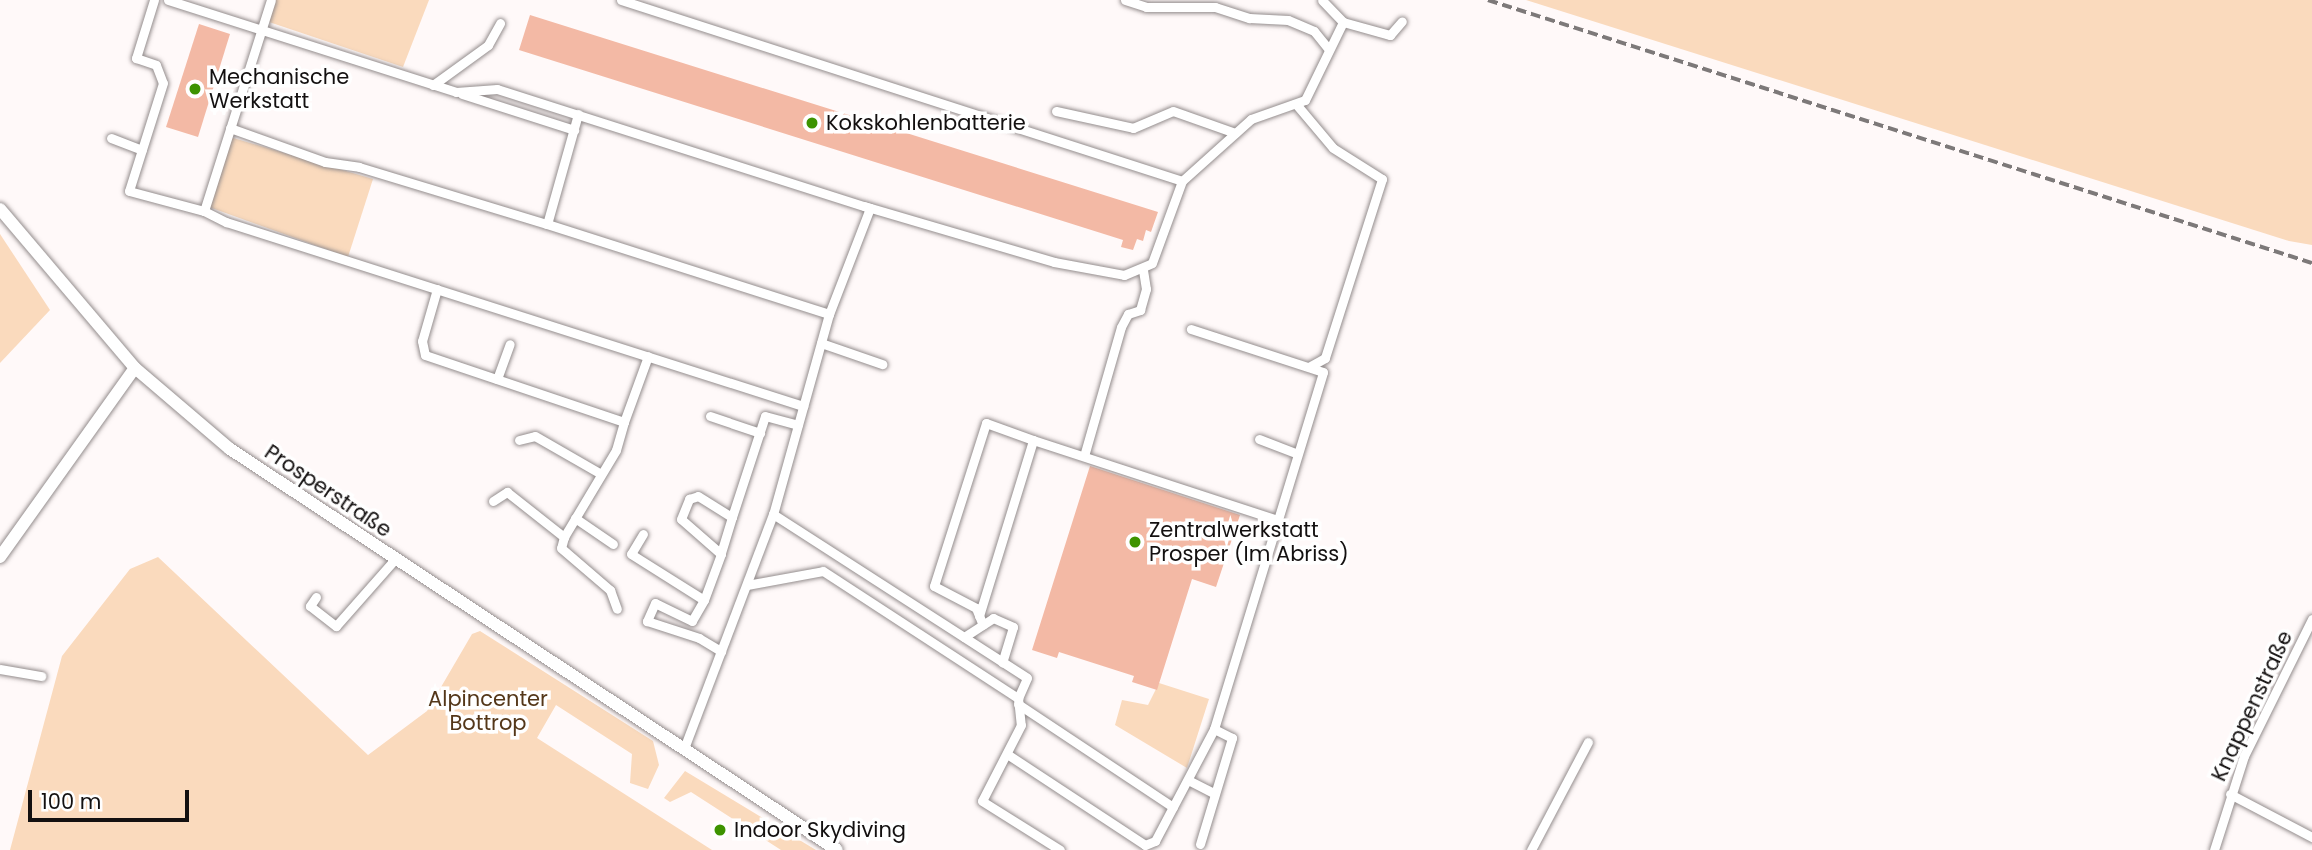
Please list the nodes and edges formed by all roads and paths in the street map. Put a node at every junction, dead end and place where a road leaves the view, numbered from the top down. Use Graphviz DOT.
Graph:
graph roads {
  1 [pos="154,0"];
  2 [pos="168,0"];
  3 [pos="271,0"];
  4 [pos="621,0"];
  5 [pos="1125,0"];
  6 [pos="1322,0"];
  7 [pos="1402,21"];
  8 [pos="1343,22"];
  9 [pos="500,23"];
  10 [pos="264,30"];
  11 [pos="1328,48"];
  12 [pos="433,85"];
  13 [pos="456,92"];
  14 [pos="1296,104"];
  15 [pos="1056,111"];
  16 [pos="578,114"];
  17 [pos="230,128"];
  18 [pos="574,130"];
  19 [pos="1235,133"];
  20 [pos="111,138"];
  21 [pos="142,150"];
  22 [pos="1182,181"];
  23 [pos="860,205"];
  24 [pos="0,209"];
  25 [pos="204,211"];
  26 [pos="547,224"];
  27 [pos="1143,269"];
  28 [pos="437,289"];
  29 [pos="829,314"];
  30 [pos="1191,329"];
  31 [pos="821,343"];
  32 [pos="510,344"];
  33 [pos="648,356"];
  34 [pos="882,363"];
  35 [pos="1309,367"];
  36 [pos="135,368"];
  37 [pos="497,379"];
  38 [pos="803,406"];
  39 [pos="710,416"];
  40 [pos="624,422"];
  41 [pos="798,425"];
  42 [pos="760,433"];
  43 [pos="1259,439"];
  44 [pos="519,440"];
  45 [pos="1033,440"];
  46 [pos="1296,453"];
  47 [pos="1084,456"];
  48 [pos="601,474"];
  49 [pos="493,501"];
  50 [pos="774,514"];
  51 [pos="732,517"];
  52 [pos="575,518"];
  53 [pos="1275,519"];
  54 [pos="643,534"];
  55 [pos="564,537"];
  56 [pos="613,544"];
  57 [pos="721,554"];
  58 [pos="0,557"];
  59 [pos="395,559"];
  60 [pos="747,585"];
  61 [pos="316,597"];
  62 [pos="704,600"];
  63 [pos="617,609"];
  64 [pos="2312,619"];
  65 [pos="981,620"];
  66 [pos="964,637"];
  67 [pos="720,651"];
  68 [pos="1002,662"];
  69 [pos="0,669"];
  70 [pos="41,676"];
  71 [pos="1018,701"];
  72 [pos="1214,729"];
  73 [pos="1588,742"];
  74 [pos="685,746"];
  75 [pos="1007,754"];
  76 [pos="1188,780"];
  77 [pos="1215,794"];
  78 [pos="2230,794"];
  79 [pos="1174,807"];
  80 [pos="2312,837"];
  81 [pos="1200,844"];
  82 [pos="1153,845"];
  83 [pos="837,850"];
  84 [pos="1060,850"];
  85 [pos="1531,850"];
  86 [pos="2214,850"];
  1 -- 21 [label="street"];
  2 -- 10 [label="street"];
  3 -- 10 [label="street"];
  4 -- 22 [label="street"];
  5 -- 11 [label="street"];
  6 -- 8 [label="street"];
  7 -- 8 [label="street"];
  8 -- 11 [label="street"];
  9 -- 12 [label="street"];
  10 -- 12 [label="street"];
  10 -- 17 [label="street"];
  11 -- 14 [label="street"];
  12 -- 13 [label="street"];
  13 -- 16 [label="street"];
  13 -- 18 [label="street"];
  14 -- 19 [label="street"];
  14 -- 35 [label="street"];
  15 -- 19 [label="street"];
  16 -- 18 [label="street"];
  16 -- 23 [label="street"];
  17 -- 25 [label="street"];
  17 -- 26 [label="street"];
  18 -- 26 [label="street"];
  19 -- 22 [label="street"];
  20 -- 21 [label="street"];
  21 -- 25 [label="street"];
  22 -- 27 [label="street"];
  23 -- 27 [label="street"];
  23 -- 29 [label="street"];
  24 -- 36 [label="main road, Prosperstraße"];
  25 -- 28 [label="street"];
  26 -- 29 [label="street"];
  27 -- 47 [label="street"];
  28 -- 33 [label="street"];
  28 -- 37 [label="street"];
  29 -- 31 [label="street"];
  30 -- 35 [label="street"];
  31 -- 34 [label="street"];
  31 -- 38 [label="street"];
  32 -- 37 [label="street"];
  33 -- 38 [label="street"];
  33 -- 40 [label="street"];
  35 -- 46 [label="street"];
  36 -- 58 [label="main road"];
  36 -- 59 [label="main road, Prosperstraße"];
  37 -- 40 [label="street"];
  38 -- 41 [label="street"];
  39 -- 42 [label="street"];
  40 -- 48 [label="street"];
  41 -- 42 [label="street"];
  41 -- 50 [label="street"];
  42 -- 51 [label="street"];
  43 -- 46 [label="street"];
  44 -- 48 [label="street"];
  45 -- 47 [label="street"];
  45 -- 65 [label="street"];
  45 -- 65 [label="street"];
  46 -- 53 [label="street"];
  47 -- 53 [label="street"];
  48 -- 52 [label="street"];
  49 -- 55 [label="street"];
  50 -- 60 [label="street"];
  50 -- 66 [label="street"];
  51 -- 57 [label="street"];
  51 -- 57 [label="street"];
  52 -- 55 [label="street"];
  52 -- 56 [label="street"];
  53 -- 72 [label="street"];
  54 -- 62 [label="street"];
  55 -- 63 [label="street"];
  57 -- 62 [label="street"];
  59 -- 61 [label="street"];
  59 -- 74 [label="main road, Prosperstraße"];
  60 -- 67 [label="street"];
  60 -- 71 [label="street"];
  62 -- 67 [label="street"];
  64 -- 78 [label="street, Knappenstraße"];
  65 -- 66 [label="street"];
  65 -- 68 [label="street"];
  66 -- 68 [label="street"];
  67 -- 74 [label="street"];
  68 -- 71 [label="street"];
  69 -- 70 [label="street"];
  71 -- 75 [label="street"];
  71 -- 79 [label="street"];
  72 -- 76 [label="street"];
  72 -- 77 [label="street"];
  73 -- 85 [label="street"];
  74 -- 83 [label="main road, Prosperstraße"];
  75 -- 82 [label="street"];
  75 -- 84 [label="street"];
  76 -- 77 [label="street"];
  76 -- 79 [label="street"];
  77 -- 81 [label="street"];
  78 -- 80 [label="street"];
  78 -- 86 [label="street, Knappenstraße"];
  79 -- 82 [label="street"];
}
